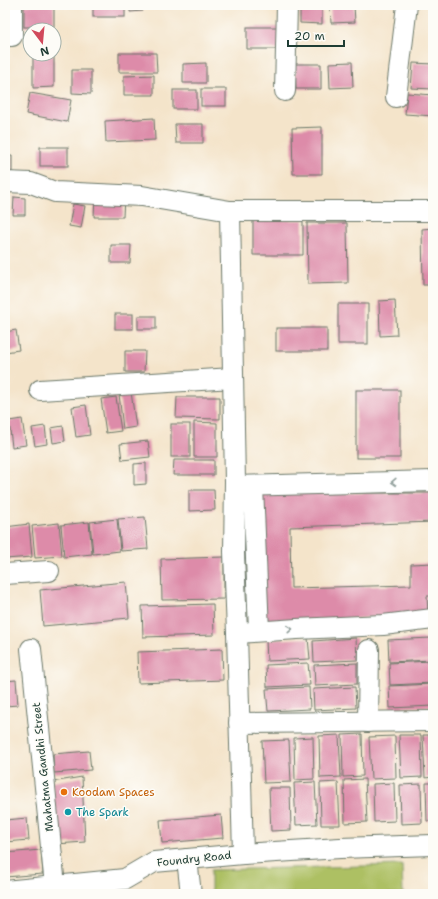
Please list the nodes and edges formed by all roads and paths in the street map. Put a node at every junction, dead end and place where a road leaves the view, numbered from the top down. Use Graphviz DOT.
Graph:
graph roads {
  1 [pos="12,5"];
  2 [pos="287,5"];
  3 [pos="407,5"];
  4 [pos="5,36"];
  5 [pos="285,91"];
  6 [pos="396,96"];
  7 [pos="5,182"];
  8 [pos="230,211"];
  9 [pos="433,211"];
  10 [pos="233,378"];
  11 [pos="40,390"];
  12 [pos="433,481"];
  13 [pos="244,486"];
  14 [pos="49,571"];
  15 [pos="5,574"];
  16 [pos="433,619"];
  17 [pos="259,632"];
  18 [pos="237,633"];
  19 [pos="31,649"];
  20 [pos="369,650"];
  21 [pos="433,721"];
  22 [pos="368,722"];
  23 [pos="240,723"];
  24 [pos="433,845"];
  25 [pos="243,854"];
  26 [pos="187,859"];
  27 [pos="55,886"];
  28 [pos="5,891"];
  29 [pos="191,894"];
  1 -- 4 [label="street"];
  2 -- 5 [label="street"];
  3 -- 6 [label="street"];
  7 -- 8 [label="street"];
  8 -- 9 [label="street"];
  8 -- 10 [label="street"];
  10 -- 11 [label="street"];
  10 -- 13 [label="street"];
  12 -- 13 [label="street, one-way"];
  13 -- 17 [label="street"];
  13 -- 18 [label="street"];
  14 -- 15 [label="street"];
  17 -- 16 [label="street, one-way"];
  17 -- 18 [label="street"];
  18 -- 23 [label="street"];
  19 -- 27 [label="street, Mahatma Gandhi Street"];
  20 -- 22 [label="street"];
  21 -- 22 [label="street"];
  22 -- 23 [label="street"];
  23 -- 25 [label="street"];
  24 -- 25 [label="street, Foundry Road"];
  25 -- 26 [label="street, Foundry Road"];
  26 -- 27 [label="street, Foundry Road"];
  26 -- 29 [label="street"];
  27 -- 28 [label="street, Foundry Road"];
}
